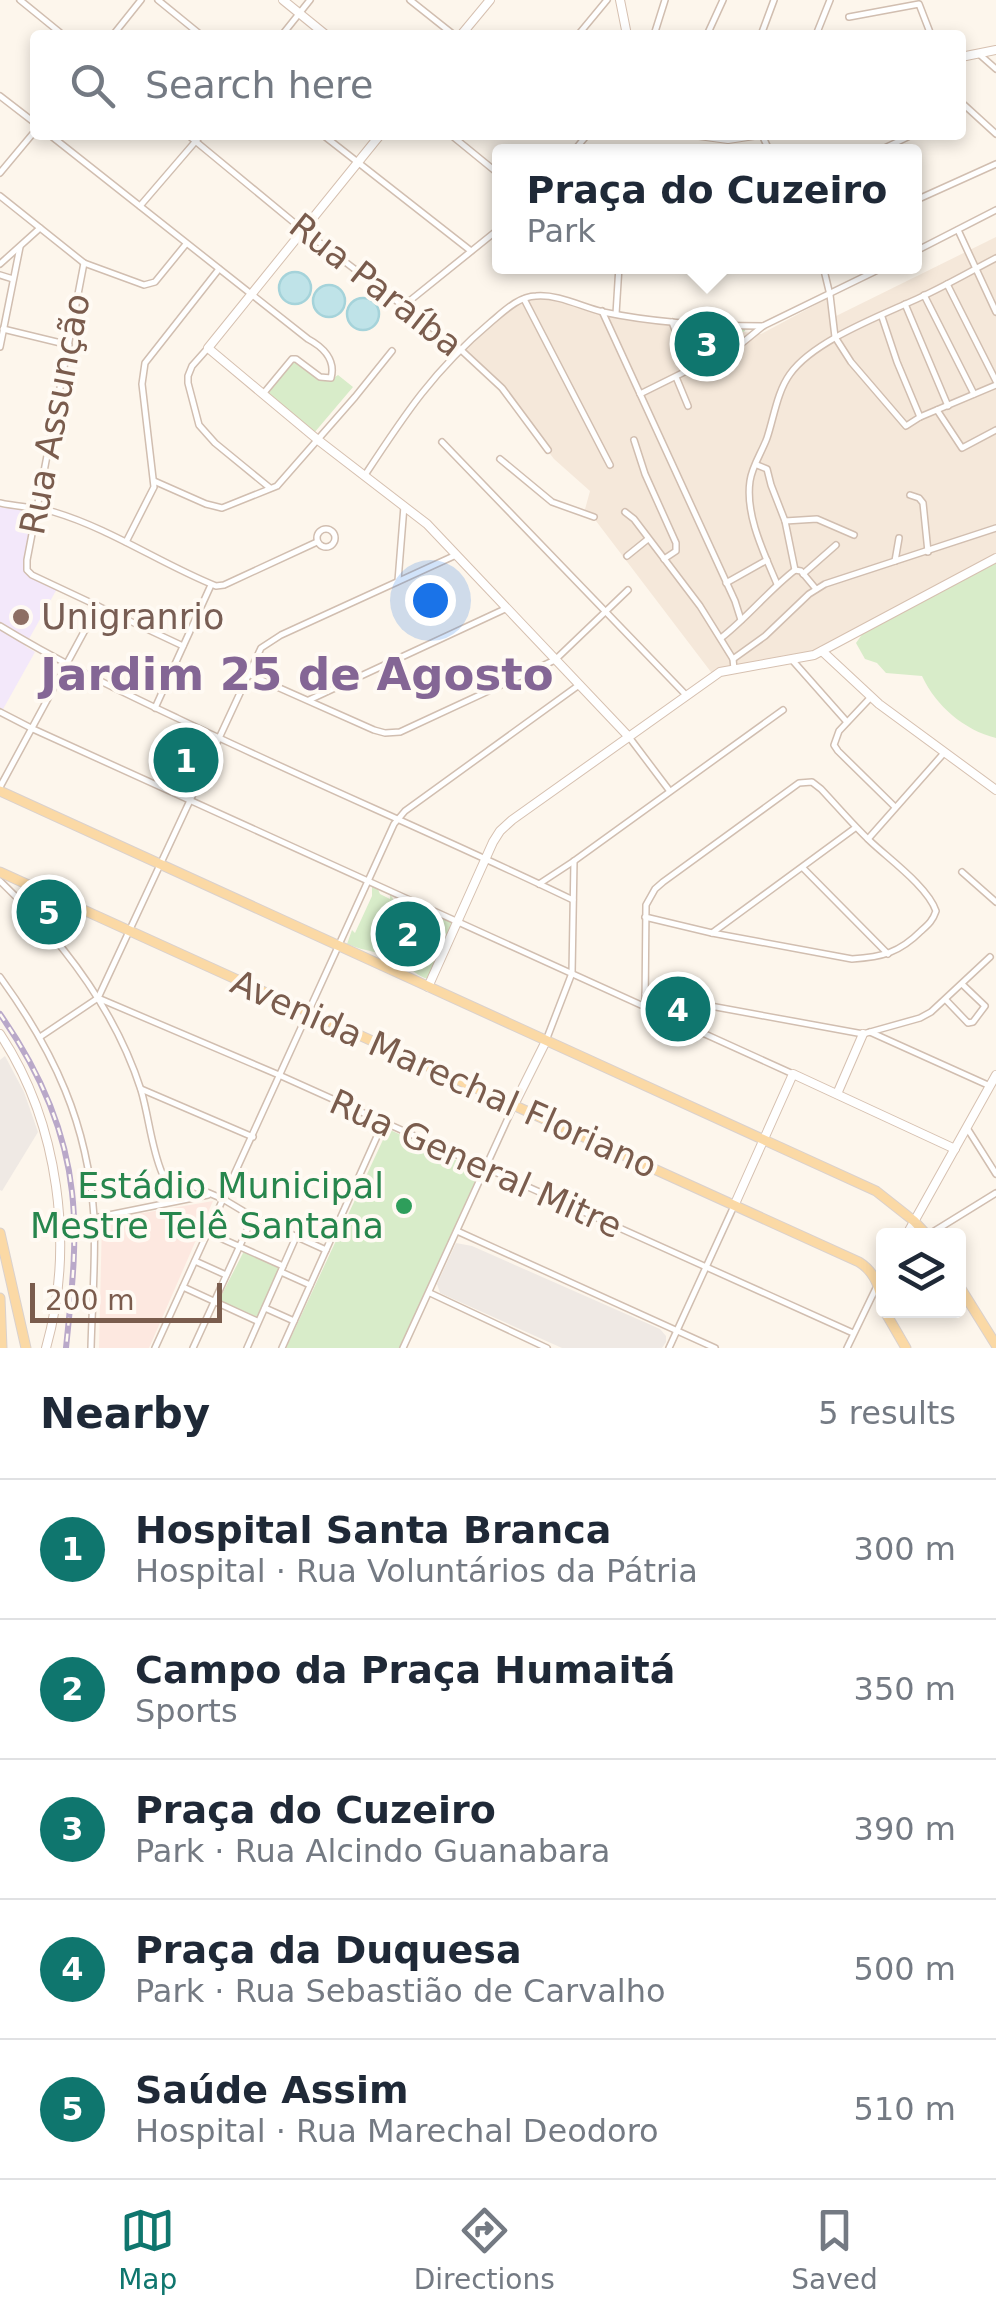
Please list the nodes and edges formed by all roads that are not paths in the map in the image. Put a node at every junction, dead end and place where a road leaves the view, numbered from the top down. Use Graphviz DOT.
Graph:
graph roads {
  1 [pos="20,0"];
  2 [pos="141,0"];
  3 [pos="158,0"];
  4 [pos="283,0"];
  5 [pos="310,0"];
  6 [pos="410,0"];
  7 [pos="490,0"];
  8 [pos="607,0"];
  9 [pos="620,0"];
  10 [pos="723,0"];
  11 [pos="774,0"];
  12 [pos="830,0"];
  13 [pos="664,1"];
  14 [pos="300,14"];
  15 [pos="849,17"];
  16 [pos="57,30"];
  17 [pos="118,30"];
  18 [pos="195,30"];
  19 [pos="286,30"];
  20 [pos="320,30"];
  21 [pos="451,30"];
  22 [pos="463,30"];
  23 [pos="582,30"];
  24 [pos="626,30"];
  25 [pos="655,30"];
  26 [pos="710,30"];
  27 [pos="763,30"];
  28 [pos="818,30"];
  29 [pos="930,30"];
  30 [pos="996,50"];
  31 [pos="979,54"];
  32 [pos="966,56"];
  33 [pos="996,69"];
  34 [pos="0,96"];
  35 [pos="966,111"];
  36 [pos="30,123"];
  37 [pos="30,134"];
  38 [pos="996,134"];
  39 [pos="56,140"];
  40 [pos="196,140"];
  41 [pos="200,140"];
  42 [pos="329,140"];
  43 [pos="376,140"];
  44 [pos="456,140"];
  45 [pos="358,163"];
  46 [pos="996,164"];
  47 [pos="492,169"];
  48 [pos="0,173"];
  49 [pos="0,196"];
  50 [pos="922,197"];
  51 [pos="140,206"];
  52 [pos="996,210"];
  53 [pos="40,228"];
  54 [pos="303,230"];
  55 [pos="958,230"];
  56 [pos="492,234"];
  57 [pos="186,244"];
  58 [pos="20,247"];
  59 [pos="922,248"];
  60 [pos="471,251"];
  61 [pos="996,258"];
  62 [pos="84,263"];
  63 [pos="0,264"];
  64 [pos="977,268"];
  65 [pos="219,269"];
  66 [pos="618,274"];
  67 [pos="826,274"];
  68 [pos="871,274"];
  69 [pos="0,275"];
  70 [pos="13,279"];
  71 [pos="947,284"];
  72 [pos="252,294"];
  73 [pos="924,295"];
  74 [pos="830,296"];
  75 [pos="524,299"];
  76 [pos="906,304"];
  77 [pos="402,307"];
  78 [pos="602,312"];
  79 [pos="996,312"];
  80 [pos="616,314"];
  81 [pos="881,316"];
  82 [pos="672,322"];
  83 [pos="763,326"];
  84 [pos="2,329"];
  85 [pos="835,337"];
  86 [pos="70,344"];
  87 [pos="0,347"];
  88 [pos="208,348"];
  89 [pos="460,349"];
  90 [pos="392,352"];
  91 [pos="690,370"];
  92 [pos="676,377"];
  93 [pos="996,383"];
  94 [pos="263,394"];
  95 [pos="640,394"];
  96 [pos="974,394"];
  97 [pos="688,406"];
  98 [pos="948,406"];
  99 [pos="938,410"];
  100 [pos="920,417"];
  101 [pos="996,430"];
  102 [pos="318,440"];
  103 [pos="634,440"];
  104 [pos="442,442"];
  105 [pos="548,450"];
  106 [pos="500,460"];
  107 [pos="610,465"];
  108 [pos="755,465"];
  109 [pos="366,475"];
  110 [pos="154,481"];
  111 [pos="270,488"];
  112 [pos="910,495"];
  113 [pos="0,503"];
  114 [pos="404,506"];
  115 [pos="38,509"];
  116 [pos="625,512"];
  117 [pos="594,516"];
  118 [pos="786,521"];
  119 [pos="996,528"];
  120 [pos="854,535"];
  121 [pos="648,538"];
  122 [pos="898,538"];
  123 [pos="126,542"];
  124 [pos="317,542"];
  125 [pos="836,545"];
  126 [pos="928,552"];
  127 [pos="457,555"];
  128 [pos="627,556"];
  129 [pos="996,558"];
  130 [pos="664,559"];
  131 [pos="767,560"];
  132 [pos="896,562"];
  133 [pos="795,570"];
  134 [pos="803,574"];
  135 [pos="398,581"];
  136 [pos="726,583"];
  137 [pos="211,584"];
  138 [pos="777,584"];
  139 [pos="816,589"];
  140 [pos="628,590"];
  141 [pos="98,606"];
  142 [pos="507,608"];
  143 [pos="606,611"];
  144 [pos="741,620"];
  145 [pos="0,626"];
  146 [pos="722,638"];
  147 [pos="184,646"];
  148 [pos="822,651"];
  149 [pos="556,660"];
  150 [pos="793,660"];
  151 [pos="734,664"];
  152 [pos="66,665"];
  153 [pos="248,674"];
  154 [pos="580,685"];
  155 [pos="686,695"];
  156 [pos="871,697"];
  157 [pos="308,700"];
  158 [pos="155,708"];
  159 [pos="783,710"];
  160 [pos="0,712"];
  161 [pos="848,722"];
  162 [pos="33,729"];
  163 [pos="629,737"];
  164 [pos="219,738"];
  165 [pos="944,753"];
  166 [pos="0,789"];
  167 [pos="996,790"];
  168 [pos="670,791"];
  169 [pos="191,800"];
  170 [pos="896,808"];
  171 [pos="397,818"];
  172 [pos="856,828"];
  173 [pos="868,839"];
  174 [pos="485,858"];
  175 [pos="574,861"];
  176 [pos="161,865"];
  177 [pos="802,868"];
  178 [pos="0,872"];
  179 [pos="962,872"];
  180 [pos="368,880"];
  181 [pos="0,881"];
  182 [pos="538,884"];
  183 [pos="573,900"];
  184 [pos="996,902"];
  185 [pos="645,917"];
  186 [pos="457,922"];
  187 [pos="130,931"];
  188 [pos="712,933"];
  189 [pos="339,946"];
  190 [pos="888,954"];
  191 [pos="990,957"];
  192 [pos="572,974"];
  193 [pos="0,977"];
  194 [pos="962,984"];
  195 [pos="428,987"];
  196 [pos="645,994"];
  197 [pos="98,998"];
  198 [pos="946,1000"];
  199 [pos="706,1005"];
  200 [pos="644,1007"];
  201 [pos="309,1012"];
  202 [pos="696,1029"];
  203 [pos="867,1033"];
  204 [pos="0,1034"];
  205 [pos="40,1037"];
  206 [pos="546,1041"];
  207 [pos="793,1074"];
  208 [pos="279,1075"];
  209 [pos="996,1075"];
  210 [pos="990,1086"];
  211 [pos="140,1089"];
  212 [pos="838,1094"];
  213 [pos="514,1105"];
  214 [pos="383,1122"];
  215 [pos="967,1128"];
  216 [pos="253,1137"];
  217 [pos="764,1140"];
  218 [pos="955,1148"];
  219 [pos="485,1168"];
  220 [pos="996,1174"];
  221 [pos="996,1193"];
  222 [pos="211,1194"];
  223 [pos="223,1199"];
  224 [pos="734,1206"];
  225 [pos="94,1218"];
  226 [pos="253,1218"];
  227 [pos="914,1221"];
  228 [pos="910,1228"];
  229 [pos="921,1228"];
  230 [pos="939,1228"];
  231 [pos="456,1231"];
  232 [pos="208,1232"];
  233 [pos="0,1233"];
  234 [pos="296,1238"];
  235 [pos="239,1246"];
  236 [pos="326,1250"];
  237 [pos="195,1261"];
  238 [pos="706,1268"];
  239 [pos="282,1269"];
  240 [pos="226,1275"];
  241 [pos="876,1276"];
  242 [pos="310,1285"];
  243 [pos="183,1287"];
  244 [pos="876,1290"];
  245 [pos="430,1293"];
  246 [pos="966,1297"];
  247 [pos="0,1298"];
  248 [pos="214,1302"];
  249 [pos="868,1305"];
  250 [pos="876,1306"];
  251 [pos="265,1308"];
  252 [pos="889,1318"];
  253 [pos="294,1321"];
  254 [pos="258,1322"];
  255 [pos="677,1331"];
  256 [pos="853,1333"];
  257 [pos="996,1345"];
  258 [pos="25,1346"];
  259 [pos="2,1348"];
  260 [pos="46,1348"];
  261 [pos="91,1348"];
  262 [pos="155,1348"];
  263 [pos="194,1348"];
  264 [pos="246,1348"];
  265 [pos="282,1348"];
  266 [pos="403,1348"];
  267 [pos="547,1348"];
  268 [pos="669,1348"];
  269 [pos="715,1348"];
  270 [pos="847,1348"];
  271 [pos="906,1348"];
  1 -- 16 [label="street"];
  2 -- 17 [label="street"];
  3 -- 18 [label="street"];
  4 -- 14 [label="main road"];
  5 -- 14 [label="street"];
  6 -- 21 [label="street"];
  7 -- 22 [label="main road"];
  8 -- 23 [label="street"];
  9 -- 24 [label="main road"];
  10 -- 26 [label="street"];
  11 -- 27 [label="street"];
  12 -- 28 [label="street"];
  13 -- 25 [label="street"];
  14 -- 19 [label="street"];
  14 -- 20 [label="main road"];
  15 -- 29 [label="street"];
  30 -- 31 [label="main road"];
  31 -- 32 [label="main road"];
  31 -- 33 [label="street"];
  34 -- 36 [label="street"];
  35 -- 38 [label="street"];
  37 -- 48 [label="street"];
  39 -- 51 [label="street"];
  40 -- 51 [label="street"];
  41 -- 54 [label="street, Rua Paraíba"];
  42 -- 45 [label="street"];
  43 -- 45 [label="main road"];
  44 -- 47 [label="street"];
  45 -- 54 [label="main road"];
  45 -- 60 [label="street"];
  46 -- 50 [label="street"];
  49 -- 53 [label="street"];
  51 -- 57 [label="street"];
  52 -- 55 [label="street"];
  53 -- 58 [label="street"];
  53 -- 62 [label="street"];
  54 -- 72 [label="main road"];
  54 -- 77 [label="street, Rua Paraíba"];
  55 -- 59 [label="street"];
  55 -- 64 [label="street"];
  56 -- 60 [label="street"];
  57 -- 62 [label="street"];
  57 -- 65 [label="street"];
  58 -- 63 [label="street"];
  58 -- 70 [label="street"];
  60 -- 77 [label="street"];
  61 -- 64 [label="street"];
  62 -- 86 [label="street, Rua Assunção"];
  64 -- 71 [label="street"];
  64 -- 79 [label="street"];
  65 -- 72 [label="street"];
  65 -- 110 [label="street"];
  66 -- 80 [label="street"];
  67 -- 74 [label="street"];
  68 -- 74 [label="street"];
  69 -- 70 [label="street"];
  70 -- 84 [label="street"];
  71 -- 73 [label="street"];
  71 -- 93 [label="street"];
  72 -- 88 [label="main road"];
  72 -- 94 [label="street"];
  73 -- 76 [label="street"];
  73 -- 96 [label="street"];
  74 -- 83 [label="street"];
  74 -- 85 [label="street"];
  75 -- 78 [label="street"];
  75 -- 89 [label="street"];
  75 -- 107 [label="street"];
  76 -- 81 [label="street"];
  76 -- 98 [label="street"];
  77 -- 89 [label="street, Rua Paraíba"];
  78 -- 80 [label="street"];
  78 -- 95 [label="street"];
  80 -- 82 [label="street"];
  81 -- 85 [label="street"];
  81 -- 100 [label="street"];
  82 -- 83 [label="street"];
  82 -- 91 [label="street"];
  83 -- 91 [label="street"];
  84 -- 86 [label="street"];
  84 -- 87 [label="street"];
  85 -- 100 [label="street"];
  85 -- 108 [label="street"];
  86 -- 115 [label="street, Rua Assunção"];
  88 -- 94 [label="main road"];
  88 -- 111 [label="street"];
  89 -- 105 [label="street, Rua Paraíba"];
  89 -- 109 [label="street"];
  90 -- 102 [label="street"];
  91 -- 92 [label="street"];
  92 -- 95 [label="street"];
  92 -- 97 [label="street"];
  93 -- 96 [label="street"];
  94 -- 102 [label="main road"];
  95 -- 136 [label="street"];
  96 -- 98 [label="street"];
  98 -- 99 [label="street"];
  99 -- 100 [label="street"];
  99 -- 101 [label="street"];
  102 -- 109 [label="main road"];
  102 -- 111 [label="street"];
  103 -- 130 [label="street"];
  104 -- 143 [label="street"];
  106 -- 117 [label="street"];
  108 -- 118 [label="street"];
  108 -- 131 [label="street"];
  109 -- 114 [label="main road"];
  110 -- 111 [label="street"];
  110 -- 123 [label="street"];
  112 -- 126 [label="street"];
  113 -- 115 [label="street"];
  114 -- 127 [label="main road"];
  114 -- 135 [label="street"];
  115 -- 123 [label="street"];
  115 -- 141 [label="street, Rua Assunção"];
  116 -- 121 [label="street"];
  118 -- 120 [label="street"];
  118 -- 133 [label="street"];
  119 -- 126 [label="street"];
  121 -- 128 [label="street"];
  121 -- 130 [label="street"];
  122 -- 132 [label="street"];
  123 -- 137 [label="street"];
  124 -- 137 [label="street"];
  125 -- 134 [label="street"];
  126 -- 132 [label="street"];
  127 -- 135 [label="street"];
  127 -- 142 [label="main road"];
  129 -- 148 [label="main road"];
  130 -- 146 [label="street"];
  131 -- 136 [label="street"];
  131 -- 138 [label="street"];
  132 -- 139 [label="street"];
  133 -- 134 [label="street"];
  133 -- 138 [label="street"];
  134 -- 139 [label="street"];
  135 -- 153 [label="street"];
  136 -- 144 [label="street"];
  137 -- 147 [label="street"];
  138 -- 144 [label="street"];
  139 -- 151 [label="street"];
  140 -- 143 [label="street"];
  141 -- 147 [label="street, Rua Assunção"];
  141 -- 152 [label="street"];
  142 -- 149 [label="main road"];
  142 -- 157 [label="street"];
  143 -- 149 [label="street"];
  143 -- 155 [label="street"];
  144 -- 146 [label="street"];
  145 -- 152 [label="street"];
  146 -- 151 [label="street"];
  147 -- 158 [label="street"];
  148 -- 150 [label="main road"];
  148 -- 156 [label="main road"];
  149 -- 154 [label="main road"];
  149 -- 157 [label="street"];
  150 -- 151 [label="main road"];
  150 -- 161 [label="street"];
  151 -- 155 [label="main road"];
  152 -- 158 [label="street"];
  152 -- 162 [label="street"];
  153 -- 157 [label="street"];
  153 -- 164 [label="street"];
  154 -- 163 [label="main road"];
  154 -- 171 [label="street"];
  155 -- 163 [label="main road"];
  156 -- 161 [label="street"];
  156 -- 165 [label="main road"];
  158 -- 164 [label="street"];
  159 -- 168 [label="street"];
  160 -- 162 [label="street"];
  161 -- 170 [label="street"];
  162 -- 166 [label="street"];
  162 -- 169 [label="street"];
  163 -- 168 [label="street"];
  163 -- 174 [label="main road"];
  164 -- 169 [label="street"];
  164 -- 171 [label="street"];
  165 -- 167 [label="main road"];
  165 -- 170 [label="street"];
  166 -- 176 [label="main road"];
  168 -- 175 [label="street"];
  169 -- 176 [label="street"];
  169 -- 180 [label="street"];
  170 -- 173 [label="street"];
  171 -- 174 [label="street"];
  171 -- 180 [label="street"];
  172 -- 173 [label="street"];
  172 -- 177 [label="street"];
  172 -- 185 [label="street"];
  173 -- 190 [label="street"];
  174 -- 182 [label="street"];
  174 -- 186 [label="main road"];
  175 -- 182 [label="street"];
  175 -- 183 [label="street"];
  176 -- 187 [label="street"];
  176 -- 189 [label="main road"];
  177 -- 188 [label="street"];
  177 -- 190 [label="street"];
  178 -- 187 [label="main road, Avenida Marechal Floriano"];
  179 -- 184 [label="street"];
  180 -- 186 [label="street"];
  180 -- 189 [label="street"];
  181 -- 197 [label="street"];
  182 -- 183 [label="street"];
  183 -- 192 [label="street"];
  185 -- 188 [label="street"];
  185 -- 196 [label="street"];
  186 -- 192 [label="street"];
  186 -- 195 [label="main road"];
  187 -- 197 [label="street"];
  187 -- 201 [label="main road, Avenida Marechal Floriano"];
  188 -- 190 [label="street"];
  189 -- 195 [label="main road"];
  189 -- 201 [label="street"];
  191 -- 194 [label="street"];
  192 -- 200 [label="street"];
  192 -- 206 [label="street"];
  193 -- 205 [label="street"];
  194 -- 198 [label="street"];
  194 -- 198 [label="street"];
  195 -- 206 [label="main road"];
  196 -- 199 [label="street"];
  196 -- 200 [label="street"];
  197 -- 205 [label="street"];
  197 -- 208 [label="street, Rua General Mitre"];
  197 -- 211 [label="street"];
  198 -- 203 [label="street"];
  199 -- 202 [label="street"];
  199 -- 203 [label="street"];
  200 -- 202 [label="street"];
  201 -- 208 [label="street"];
  201 -- 213 [label="main road, Avenida Marechal Floriano"];
  202 -- 207 [label="street"];
  203 -- 210 [label="street"];
  203 -- 212 [label="main road"];
  204 -- 260 [label="main road"];
  205 -- 225 [label="street"];
  206 -- 213 [label="main road"];
  206 -- 217 [label="main road"];
  207 -- 212 [label="main road"];
  207 -- 217 [label="main road"];
  208 -- 214 [label="street, Rua General Mitre"];
  208 -- 216 [label="street"];
  209 -- 210 [label="main road"];
  210 -- 215 [label="main road"];
  211 -- 216 [label="street"];
  211 -- 222 [label="street"];
  212 -- 218 [label="main road"];
  213 -- 219 [label="street"];
  213 -- 224 [label="main road, Avenida Marechal Floriano"];
  214 -- 219 [label="street, Rua General Mitre"];
  214 -- 236 [label="street"];
  215 -- 218 [label="main road"];
  215 -- 220 [label="street"];
  216 -- 223 [label="street"];
  217 -- 224 [label="main road"];
  217 -- 227 [label="main road"];
  218 -- 227 [label="main road"];
  219 -- 231 [label="street"];
  219 -- 238 [label="street, Rua General Mitre"];
  221 -- 230 [label="street"];
  222 -- 223 [label="street"];
  222 -- 225 [label="street"];
  223 -- 226 [label="street"];
  223 -- 232 [label="street"];
  224 -- 238 [label="street"];
  224 -- 241 [label="main road, Avenida Marechal Floriano"];
  225 -- 261 [label="street"];
  226 -- 234 [label="street"];
  226 -- 235 [label="street"];
  227 -- 228 [label="main road"];
  227 -- 229 [label="main road"];
  231 -- 245 [label="street"];
  231 -- 255 [label="street"];
  232 -- 235 [label="street"];
  232 -- 237 [label="street"];
  233 -- 258 [label="main road"];
  234 -- 236 [label="street"];
  234 -- 239 [label="street"];
  235 -- 239 [label="street"];
  235 -- 240 [label="street"];
  236 -- 242 [label="street"];
  237 -- 240 [label="street"];
  237 -- 243 [label="street"];
  238 -- 255 [label="street"];
  238 -- 256 [label="street, Rua General Mitre"];
  239 -- 242 [label="street"];
  239 -- 251 [label="street"];
  240 -- 248 [label="street"];
  242 -- 253 [label="street"];
  243 -- 248 [label="street"];
  243 -- 262 [label="street"];
  244 -- 249 [label="street"];
  245 -- 266 [label="street"];
  245 -- 267 [label="street"];
  246 -- 257 [label="main road"];
  247 -- 259 [label="main road"];
  248 -- 254 [label="street"];
  248 -- 263 [label="street"];
  249 -- 250 [label="street"];
  249 -- 256 [label="street"];
  251 -- 253 [label="street"];
  251 -- 254 [label="street"];
  252 -- 271 [label="main road"];
  253 -- 265 [label="street"];
  254 -- 264 [label="street"];
  255 -- 268 [label="street"];
  255 -- 269 [label="street"];
  256 -- 270 [label="street"];
}
